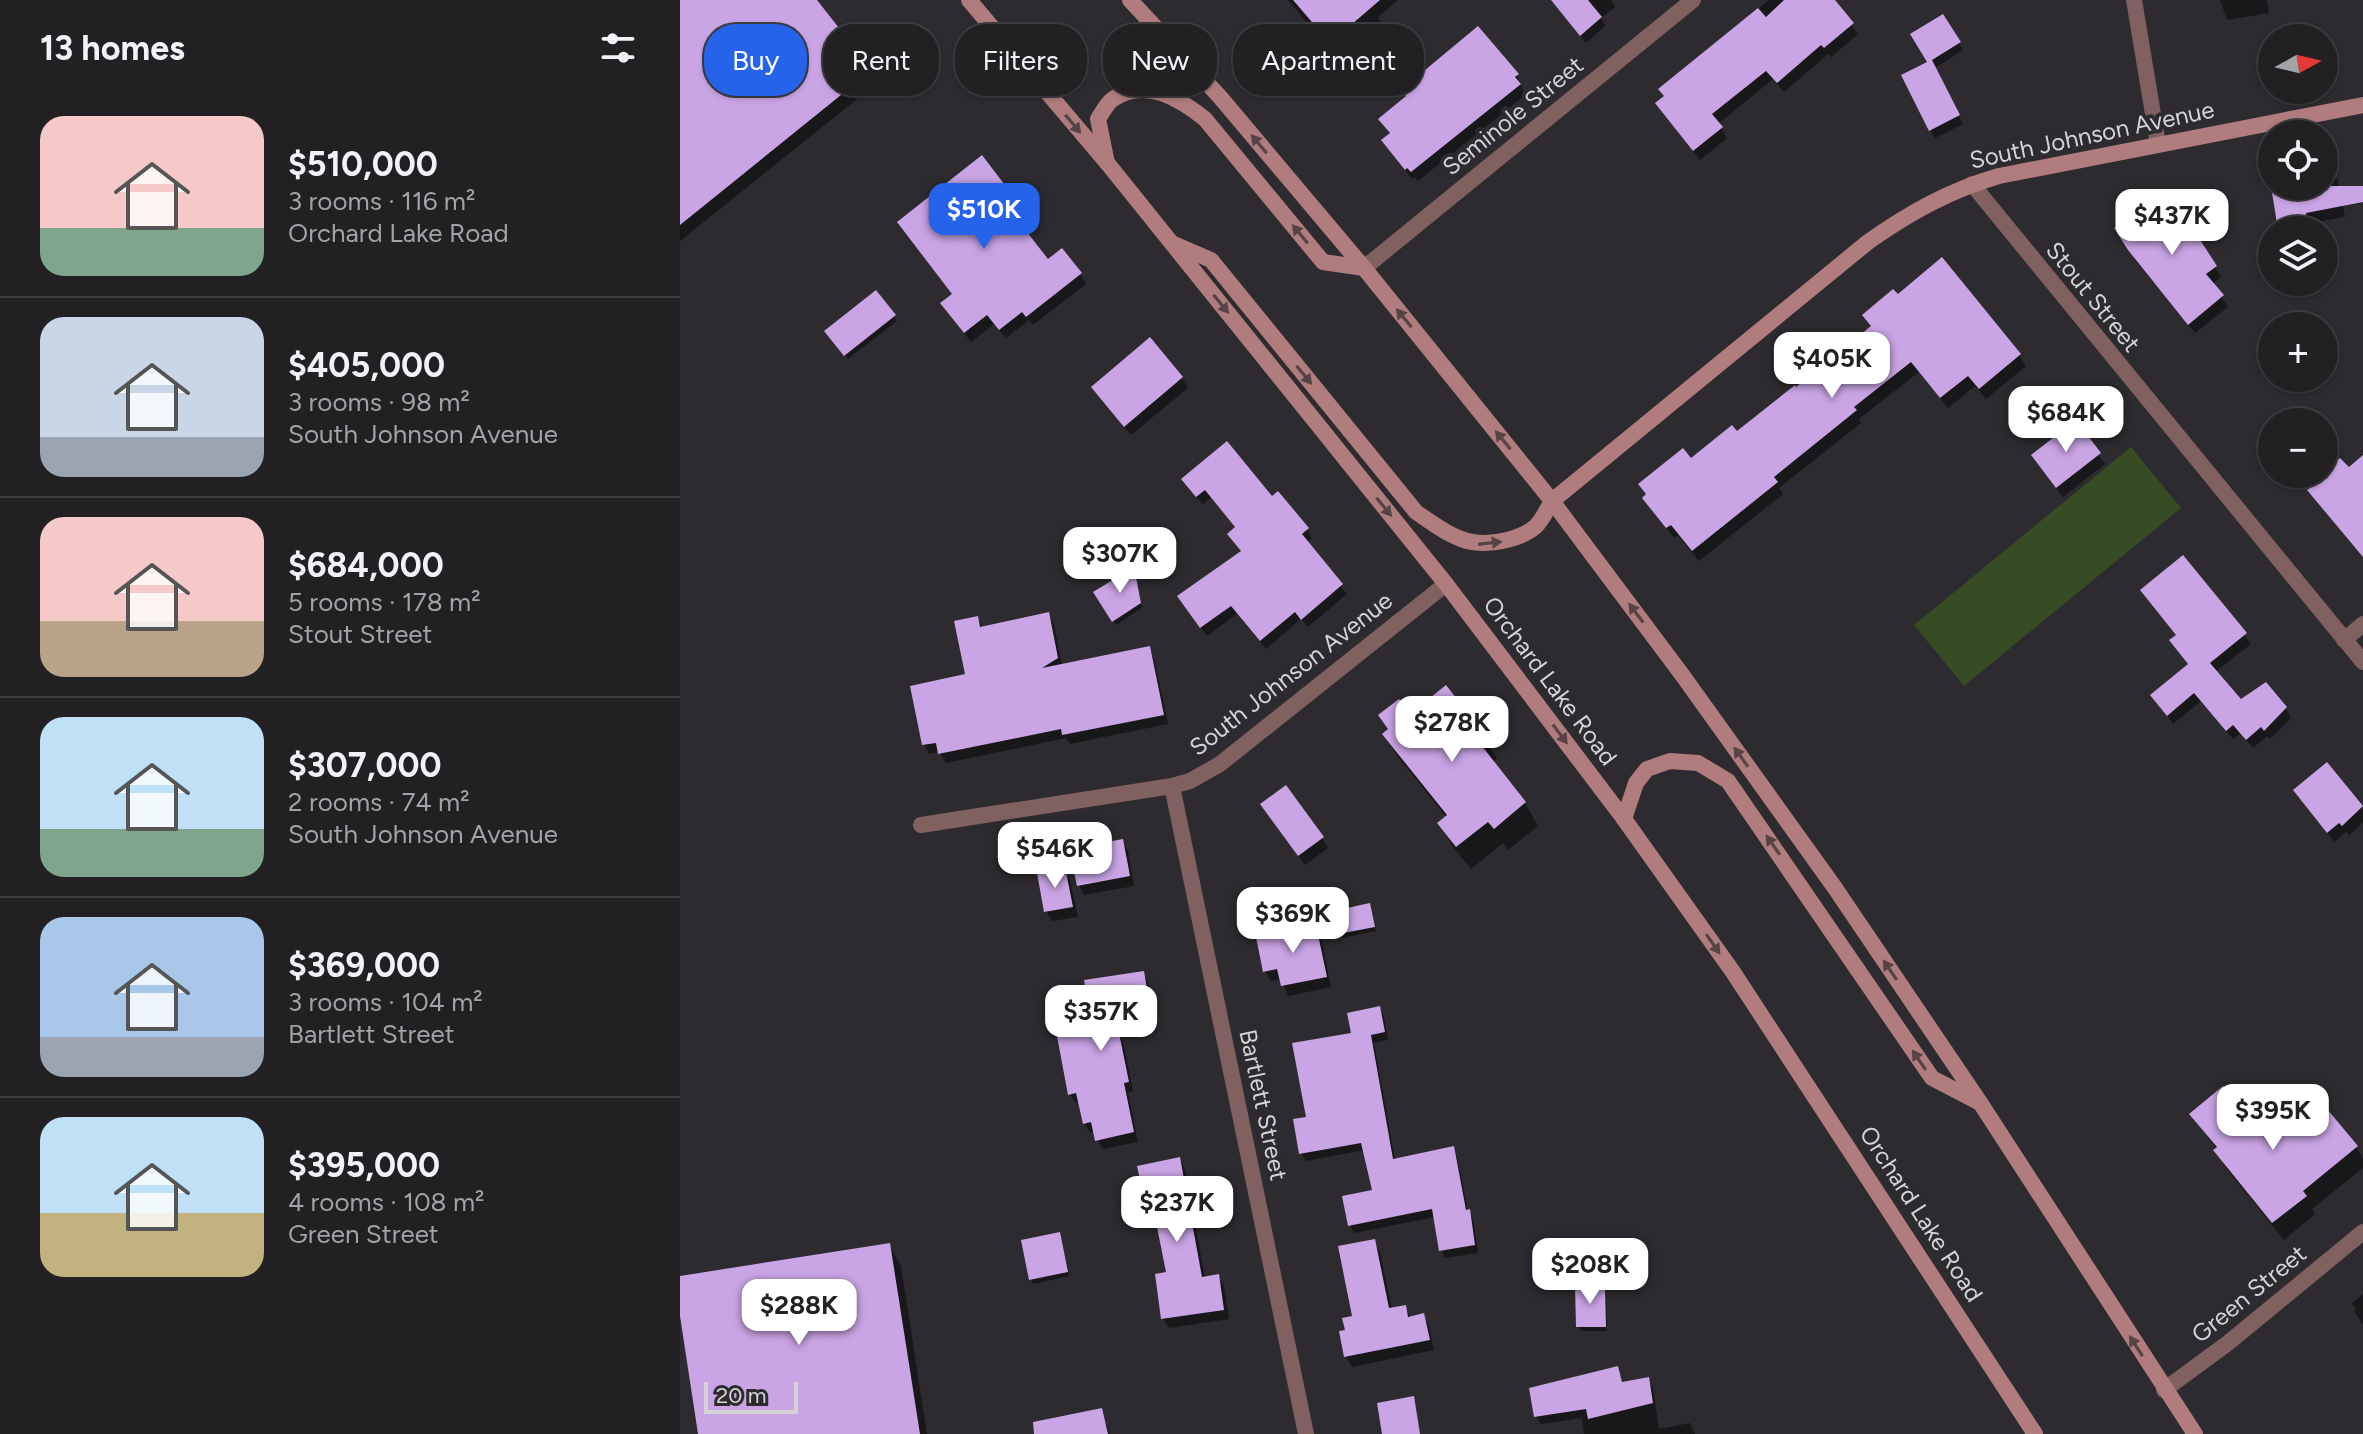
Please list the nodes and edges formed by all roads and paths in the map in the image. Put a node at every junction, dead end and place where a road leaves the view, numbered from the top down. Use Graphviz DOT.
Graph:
graph roads {
  1 [pos="969,0"];
  2 [pos="1130,0"];
  3 [pos="1693,0"];
  4 [pos="2134,0"];
  5 [pos="2363,105"];
  6 [pos="2158,144"];
  7 [pos="1108,164"];
  8 [pos="1972,184"];
  9 [pos="1172,243"];
  10 [pos="1364,268"];
  11 [pos="1552,501"];
  12 [pos="1446,584"];
  13 [pos="2363,624"];
  14 [pos="2344,640"];
  15 [pos="2363,662"];
  16 [pos="1172,786"];
  17 [pos="1624,819"];
  18 [pos="921,825"];
  19 [pos="1981,1104"];
  20 [pos="2363,1232"];
  21 [pos="2164,1390"];
  22 [pos="1306,1434"];
  23 [pos="2035,1434"];
  24 [pos="2195,1434"];
  1 -- 7 [label="main road, Orchard Lake Road, one-way"];
  10 -- 2 [label="main road, one-way"];
  3 -- 10 [label="street, Seminole Street"];
  4 -- 6 [label="street"];
  5 -- 6 [label="main road, South Johnson Avenue"];
  6 -- 8 [label="main road, South Johnson Avenue"];
  7 -- 9 [label="main road, Orchard Lake Road"];
  10 -- 7 [label="main road, one-way"];
  8 -- 11 [label="main road, South Johnson Avenue"];
  8 -- 14 [label="street, Stout Street"];
  9 -- 11 [label="main road, South Johnson Avenue, one-way"];
  9 -- 12 [label="main road, Orchard Lake Road, one-way"];
  11 -- 10 [label="main road, one-way"];
  19 -- 11 [label="main road, one-way"];
  12 -- 16 [label="street, South Johnson Avenue"];
  12 -- 17 [label="main road, Orchard Lake Road, one-way"];
  13 -- 14 [label="street"];
  14 -- 15 [label="street, Stout Street"];
  16 -- 18 [label="street, South Johnson Avenue"];
  16 -- 22 [label="street, Bartlett Street"];
  19 -- 17 [label="main road, one-way"];
  17 -- 23 [label="main road, Orchard Lake Road, one-way"];
  21 -- 19 [label="main road, one-way"];
  20 -- 21 [label="street, Green Street"];
  21 -- 24 [label="main road"];
}
